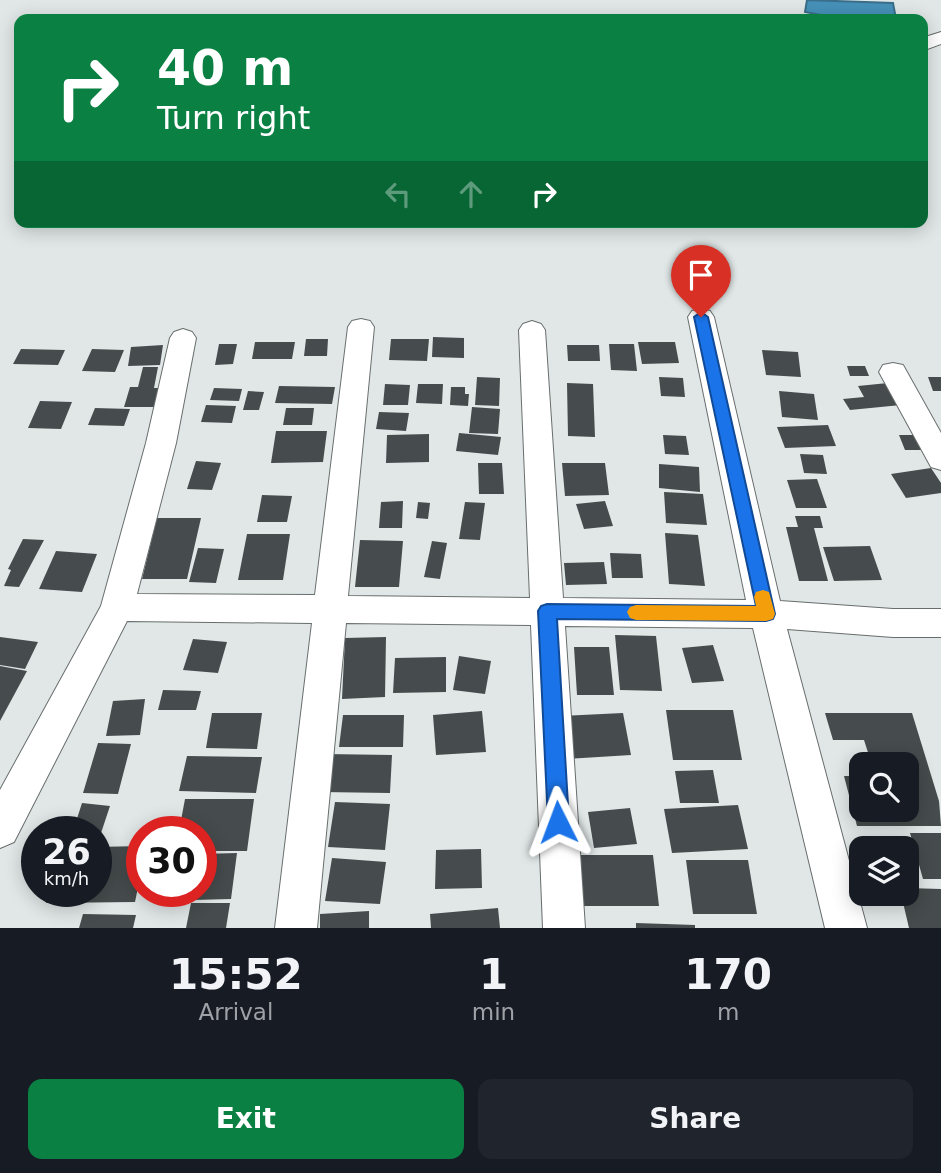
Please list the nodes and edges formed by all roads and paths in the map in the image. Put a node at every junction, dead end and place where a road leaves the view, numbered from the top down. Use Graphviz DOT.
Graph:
graph roads {
  1 [pos="701,317"];
  2 [pos="361,327"];
  3 [pos="532,331"];
  4 [pos="183,338"];
  5 [pos="893,372"];
  6 [pos="941,459"];
  7 [pos="117,607"];
  8 [pos="331,611"];
  9 [pos="547,611"];
  10 [pos="766,614"];
  11 [pos="941,623"];
  12 [pos="0,829"];
  13 [pos="296,928"];
  14 [pos="564,928"];
  15 [pos="846,928"];
  1 -- 10 [label="street"];
  2 -- 8 [label="street"];
  3 -- 9 [label="street"];
  4 -- 7 [label="street"];
  5 -- 6 [label="street"];
  7 -- 8 [label="street"];
  7 -- 12 [label="street"];
  8 -- 9 [label="street"];
  8 -- 13 [label="street"];
  9 -- 10 [label="street"];
  9 -- 14 [label="street"];
  10 -- 11 [label="street"];
  10 -- 15 [label="street"];
}
